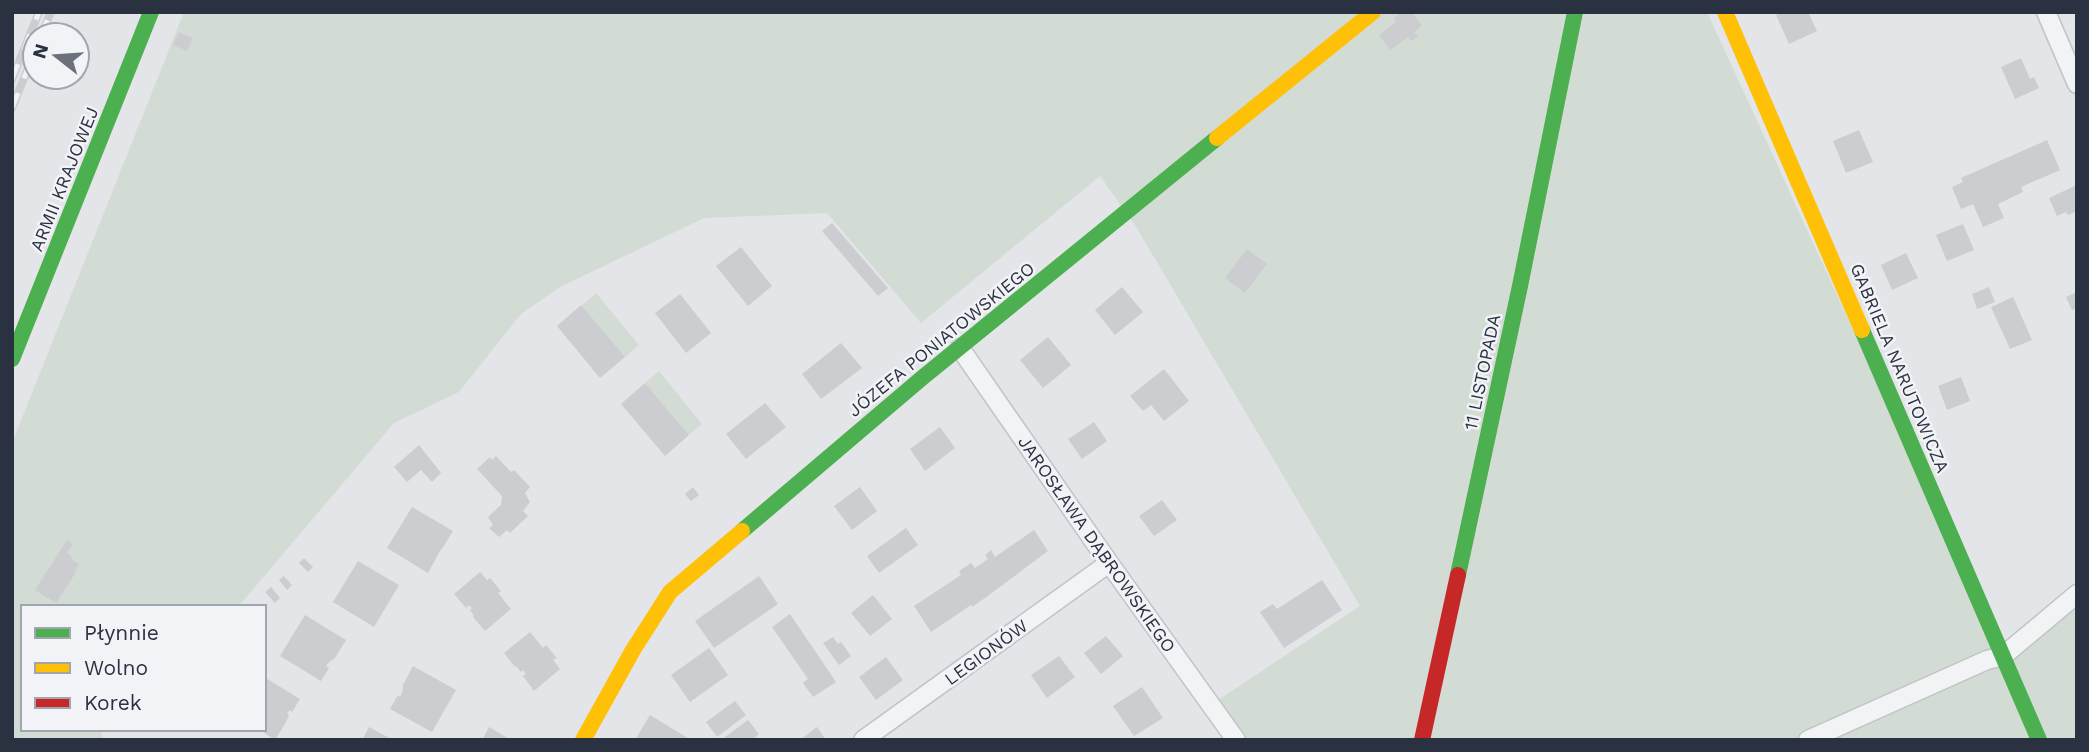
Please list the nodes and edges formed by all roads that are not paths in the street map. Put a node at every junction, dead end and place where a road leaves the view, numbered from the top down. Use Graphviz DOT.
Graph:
graph roads {
  1 [pos="151,12"];
  2 [pos="1373,12"];
  3 [pos="1575,12"];
  4 [pos="1725,12"];
  5 [pos="2046,12"];
  6 [pos="2077,83"];
  7 [pos="960,348"];
  8 [pos="12,359"];
  9 [pos="1110,563"];
  10 [pos="2077,594"];
  11 [pos="2003,656"];
  12 [pos="583,740"];
  13 [pos="863,740"];
  14 [pos="1236,740"];
  15 [pos="1422,740"];
  16 [pos="1808,740"];
  17 [pos="2039,740"];
  1 -- 8 [label="street, ARMII KRAJOWEJ"];
  2 -- 7 [label="street, JÓZEFA PONIATOWSKIEGO"];
  3 -- 15 [label="street, 11 LISTOPADA"];
  4 -- 11 [label="street, GABRIELA NARUTOWICZA"];
  5 -- 6 [label="street"];
  7 -- 9 [label="street, JAROSŁAWA DĄBROWSKIEGO"];
  7 -- 12 [label="street, JÓZEFA PONIATOWSKIEGO"];
  9 -- 13 [label="street, LEGIONÓW"];
  9 -- 14 [label="street, JAROSŁAWA DĄBROWSKIEGO"];
  10 -- 11 [label="street"];
  11 -- 16 [label="street"];
  11 -- 17 [label="street, GABRIELA NARUTOWICZA"];
}
